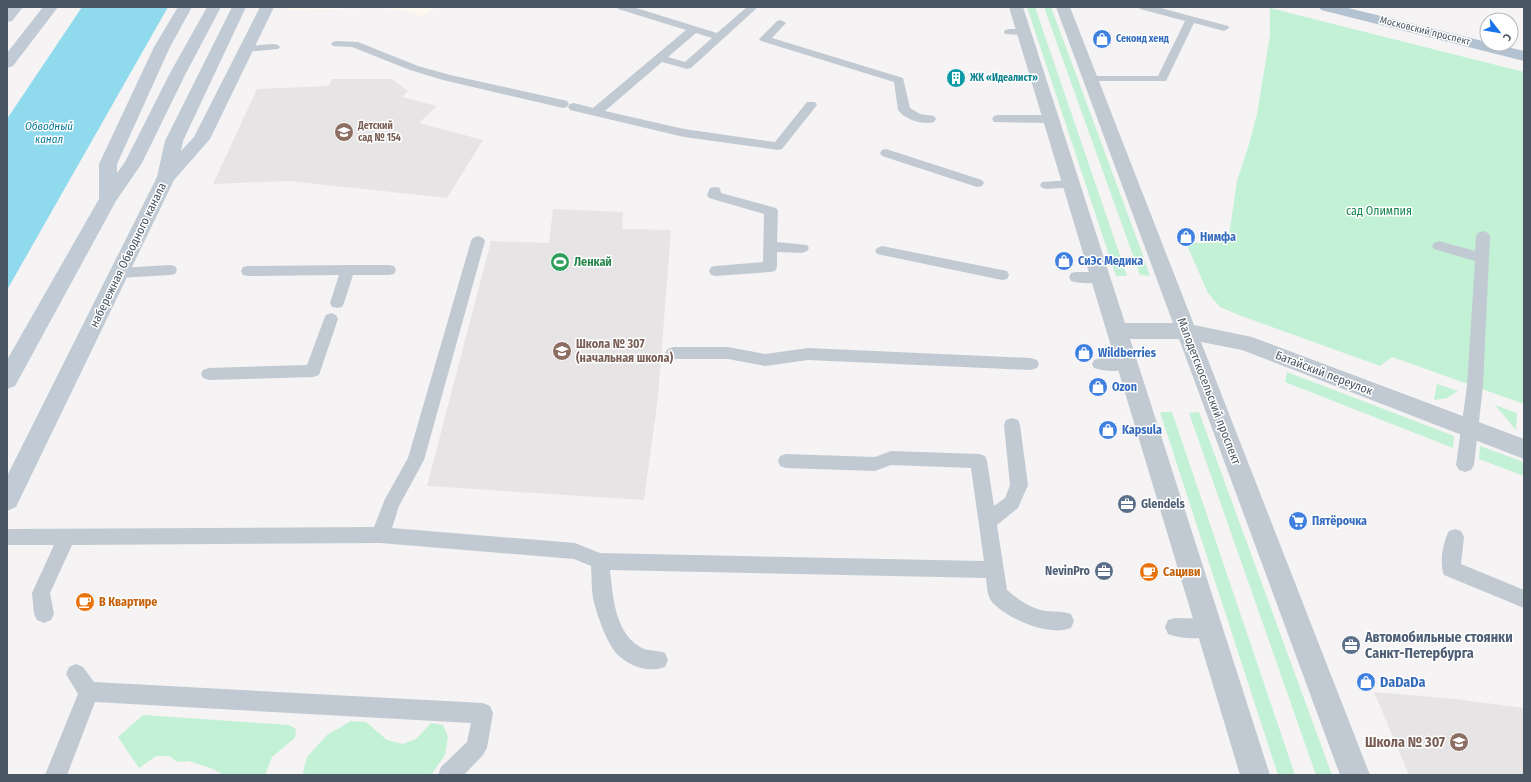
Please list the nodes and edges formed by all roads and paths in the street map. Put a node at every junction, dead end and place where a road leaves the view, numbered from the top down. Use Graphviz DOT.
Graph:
graph roads {
  1 [pos="16,7"];
  2 [pos="51,7"];
  3 [pos="185,7"];
  4 [pos="214,7"];
  5 [pos="239,7"];
  6 [pos="268,7"];
  7 [pos="622,7"];
  8 [pos="753,7"];
  9 [pos="1016,7"];
  10 [pos="1062,7"];
  11 [pos="1144,7"];
  12 [pos="1326,7"];
  13 [pos="7,18"];
  14 [pos="1191,19"];
  15 [pos="781,23"];
  16 [pos="1224,28"];
  17 [pos="694,29"];
  18 [pos="719,37"];
  19 [pos="337,44"];
  20 [pos="274,47"];
  21 [pos="246,49"];
  22 [pos="1524,56"];
  23 [pos="660,58"];
  24 [pos="7,63"];
  25 [pos="1090,79"];
  26 [pos="810,105"];
  27 [pos="596,112"];
  28 [pos="1051,119"];
  29 [pos="930,120"];
  30 [pos="998,120"];
  31 [pos="886,153"];
  32 [pos="166,177"];
  33 [pos="977,184"];
  34 [pos="1071,184"];
  35 [pos="1047,185"];
  36 [pos="715,191"];
  37 [pos="108,199"];
  38 [pos="1483,236"];
  39 [pos="478,241"];
  40 [pos="1439,246"];
  41 [pos="771,247"];
  42 [pos="802,248"];
  43 [pos="882,251"];
  44 [pos="1482,258"];
  45 [pos="170,270"];
  46 [pos="348,270"];
  47 [pos="389,270"];
  48 [pos="248,271"];
  49 [pos="716,271"];
  50 [pos="119,273"];
  51 [pos="1002,275"];
  52 [pos="1076,276"];
  53 [pos="1100,277"];
  54 [pos="336,303"];
  55 [pos="331,319"];
  56 [pos="1116,331"];
  57 [pos="1186,331"];
  58 [pos="673,353"];
  59 [pos="1031,364"];
  60 [pos="1100,364"];
  61 [pos="1127,364"];
  62 [pos="209,374"];
  63 [pos="7,380"];
  64 [pos="1012,425"];
  65 [pos="1470,428"];
  66 [pos="1524,449"];
  67 [pos="786,461"];
  68 [pos="1465,465"];
  69 [pos="7,500"];
  70 [pos="988,521"];
  71 [pos="380,535"];
  72 [pos="67,536"];
  73 [pos="7,537"];
  74 [pos="1455,537"];
  75 [pos="600,561"];
  76 [pos="995,570"];
  77 [pos="1524,598"];
  78 [pos="44,614"];
  79 [pos="1064,621"];
  80 [pos="1176,627"];
  81 [pos="1209,628"];
  82 [pos="658,660"];
  83 [pos="76,674"];
  84 [pos="89,692"];
  85 [pos="56,775"];
  86 [pos="449,775"];
  87 [pos="1255,775"];
  88 [pos="1355,775"];
  1 -- 13 [label="main road"];
  2 -- 24 [label="main road"];
  3 -- 37 [label="main road"];
  4 -- 37 [label="main road"];
  5 -- 32 [label="main road, набережная Обводного канала"];
  6 -- 21 [label="main road"];
  7 -- 17 [label="lane"];
  8 -- 18 [label="lane"];
  9 -- 28 [label="street"];
  10 -- 25 [label="street, Малодетскосельский проспект"];
  11 -- 14 [label="lane"];
  12 -- 22 [label="main road, Московский проспект"];
  14 -- 16 [label="lane"];
  14 -- 25 [label="lane"];
  15 -- 29 [label="lane"];
  17 -- 18 [label="lane"];
  17 -- 23 [label="lane"];
  18 -- 23 [label="lane"];
  19 -- 27 [label="lane"];
  20 -- 21 [label="lane"];
  21 -- 32 [label="main road"];
  23 -- 27 [label="lane"];
  25 -- 57 [label="street, Малодетскосельский проспект"];
  26 -- 27 [label="lane"];
  28 -- 30 [label="lane"];
  28 -- 34 [label="street"];
  31 -- 33 [label="lane"];
  32 -- 50 [label="main road, набережная Обводного канала"];
  34 -- 35 [label="lane"];
  34 -- 53 [label="street"];
  36 -- 41 [label="lane"];
  37 -- 63 [label="main road"];
  38 -- 44 [label="lane"];
  39 -- 71 [label="lane"];
  40 -- 44 [label="lane"];
  41 -- 42 [label="lane"];
  41 -- 49 [label="lane"];
  43 -- 51 [label="lane"];
  44 -- 65 [label="lane"];
  45 -- 50 [label="lane"];
  46 -- 47 [label="lane"];
  46 -- 48 [label="lane"];
  46 -- 54 [label="lane"];
  50 -- 69 [label="main road, набережная Обводного канала"];
  52 -- 53 [label="lane"];
  53 -- 56 [label="street"];
  55 -- 62 [label="lane"];
  56 -- 57 [label="street, Батайский переулок"];
  56 -- 61 [label="street"];
  57 -- 65 [label="street, Батайский переулок"];
  57 -- 88 [label="street, Малодетскосельский проспект"];
  58 -- 59 [label="lane"];
  60 -- 61 [label="lane"];
  61 -- 81 [label="street"];
  64 -- 70 [label="lane"];
  65 -- 66 [label="street, Батайский переулок"];
  65 -- 68 [label="lane"];
  67 -- 70 [label="lane"];
  70 -- 76 [label="lane"];
  71 -- 72 [label="lane"];
  71 -- 75 [label="lane"];
  72 -- 73 [label="lane"];
  72 -- 78 [label="lane"];
  74 -- 77 [label="lane"];
  75 -- 76 [label="lane"];
  75 -- 82 [label="lane"];
  76 -- 79 [label="lane"];
  80 -- 81 [label="lane"];
  81 -- 87 [label="street"];
  83 -- 84 [label="lane"];
  84 -- 85 [label="lane"];
  84 -- 86 [label="lane"];
}
